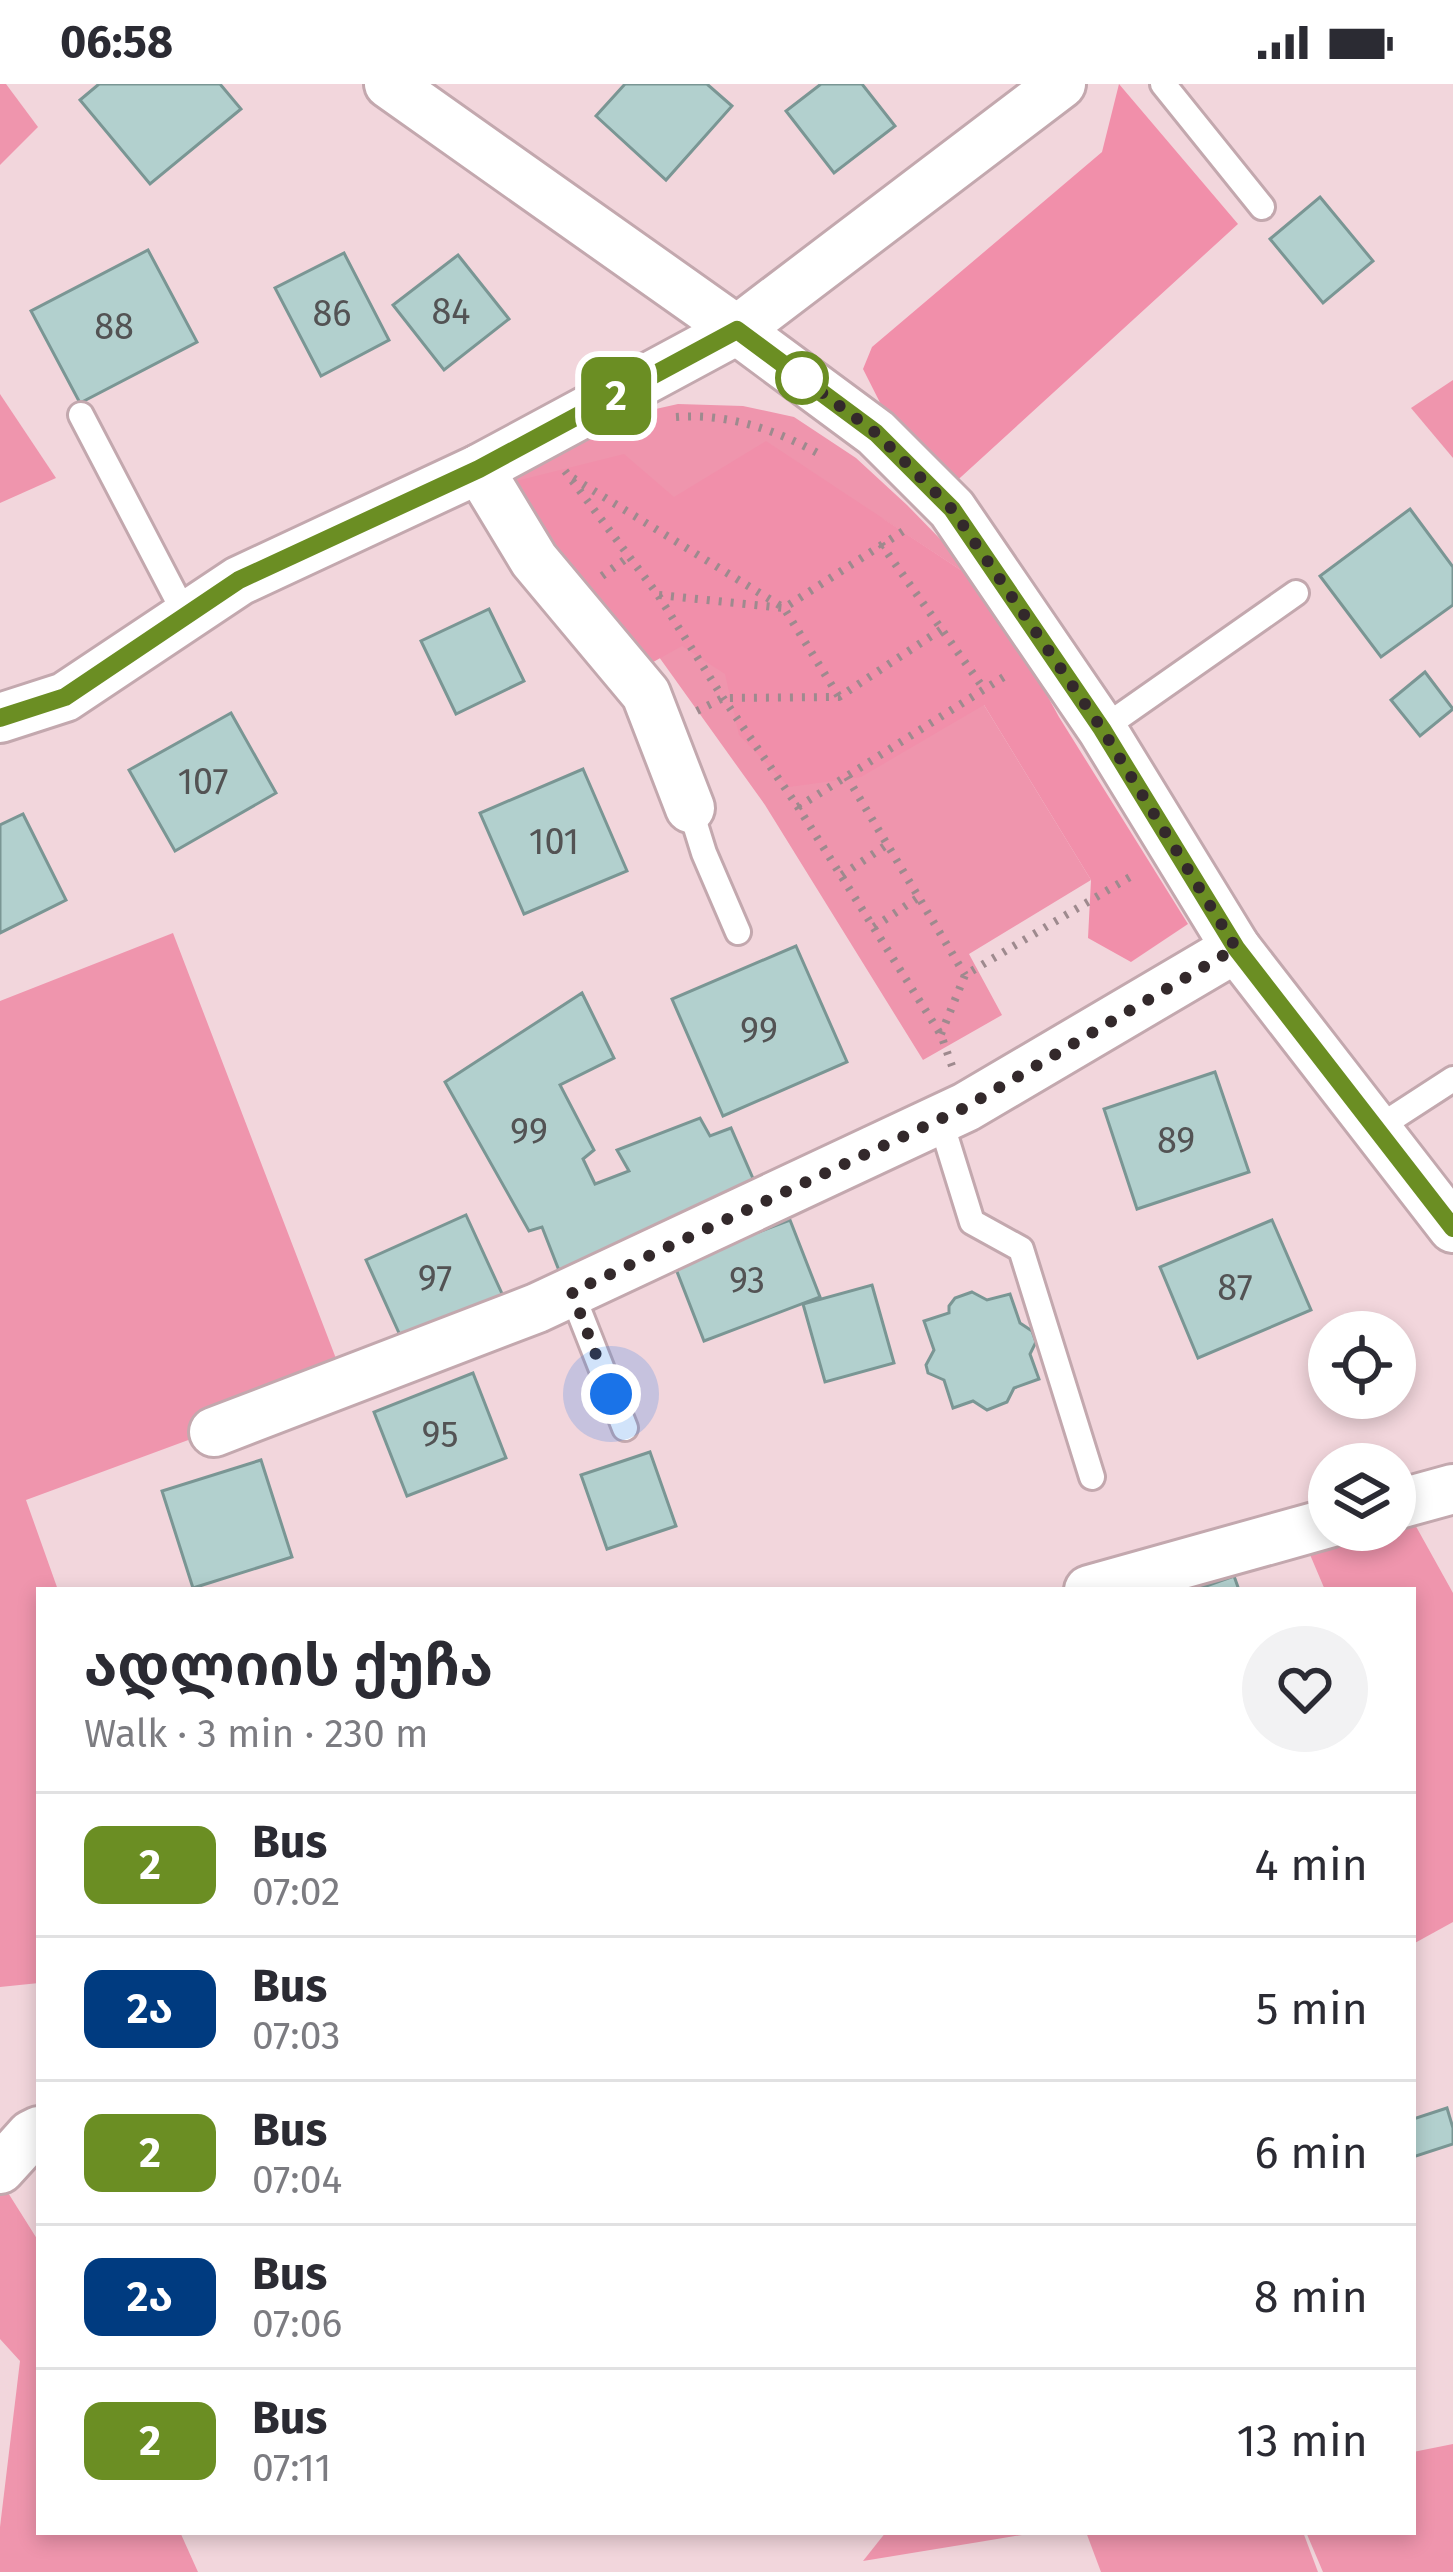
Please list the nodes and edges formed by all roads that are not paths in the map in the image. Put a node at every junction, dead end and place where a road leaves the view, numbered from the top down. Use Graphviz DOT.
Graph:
graph roads {
  1 [pos="389,84"];
  2 [pos="1061,84"];
  3 [pos="1163,84"];
  4 [pos="1262,207"];
  5 [pos="737,330"];
  6 [pos="81,415"];
  7 [pos="479,469"];
  8 [pos="1296,593"];
  9 [pos="186,616"];
  10 [pos="0,718"];
  11 [pos="1102,729"];
  12 [pos="690,808"];
  13 [pos="738,932"];
  14 [pos="1236,948"];
  15 [pos="1453,1079"];
  16 [pos="953,1113"];
  17 [pos="1376,1129"];
  18 [pos="1453,1228"];
  19 [pos="572,1292"];
  20 [pos="625,1428"];
  21 [pos="214,1432"];
  22 [pos="1092,1477"];
  23 [pos="1453,1489"];
  24 [pos="1416,1499"];
  25 [pos="1308,1529"];
  26 [pos="1100,1587"];
  27 [pos="36,2132"];
  28 [pos="0,2169"];
  1 -- 5 [label="street"];
  2 -- 5 [label="street"];
  3 -- 4 [label="lane"];
  5 -- 7 [label="street"];
  5 -- 11 [label="street"];
  6 -- 9 [label="lane"];
  7 -- 9 [label="street"];
  7 -- 12 [label="street"];
  8 -- 11 [label="lane"];
  9 -- 10 [label="street"];
  11 -- 14 [label="street"];
  12 -- 13 [label="lane"];
  14 -- 16 [label="street"];
  14 -- 17 [label="street"];
  15 -- 17 [label="lane"];
  16 -- 19 [label="street"];
  16 -- 22 [label="lane"];
  17 -- 18 [label="street"];
  19 -- 20 [label="lane"];
  19 -- 21 [label="street"];
  23 -- 24 [label="street"];
  25 -- 26 [label="street"];
  27 -- 28 [label="street"];
}
